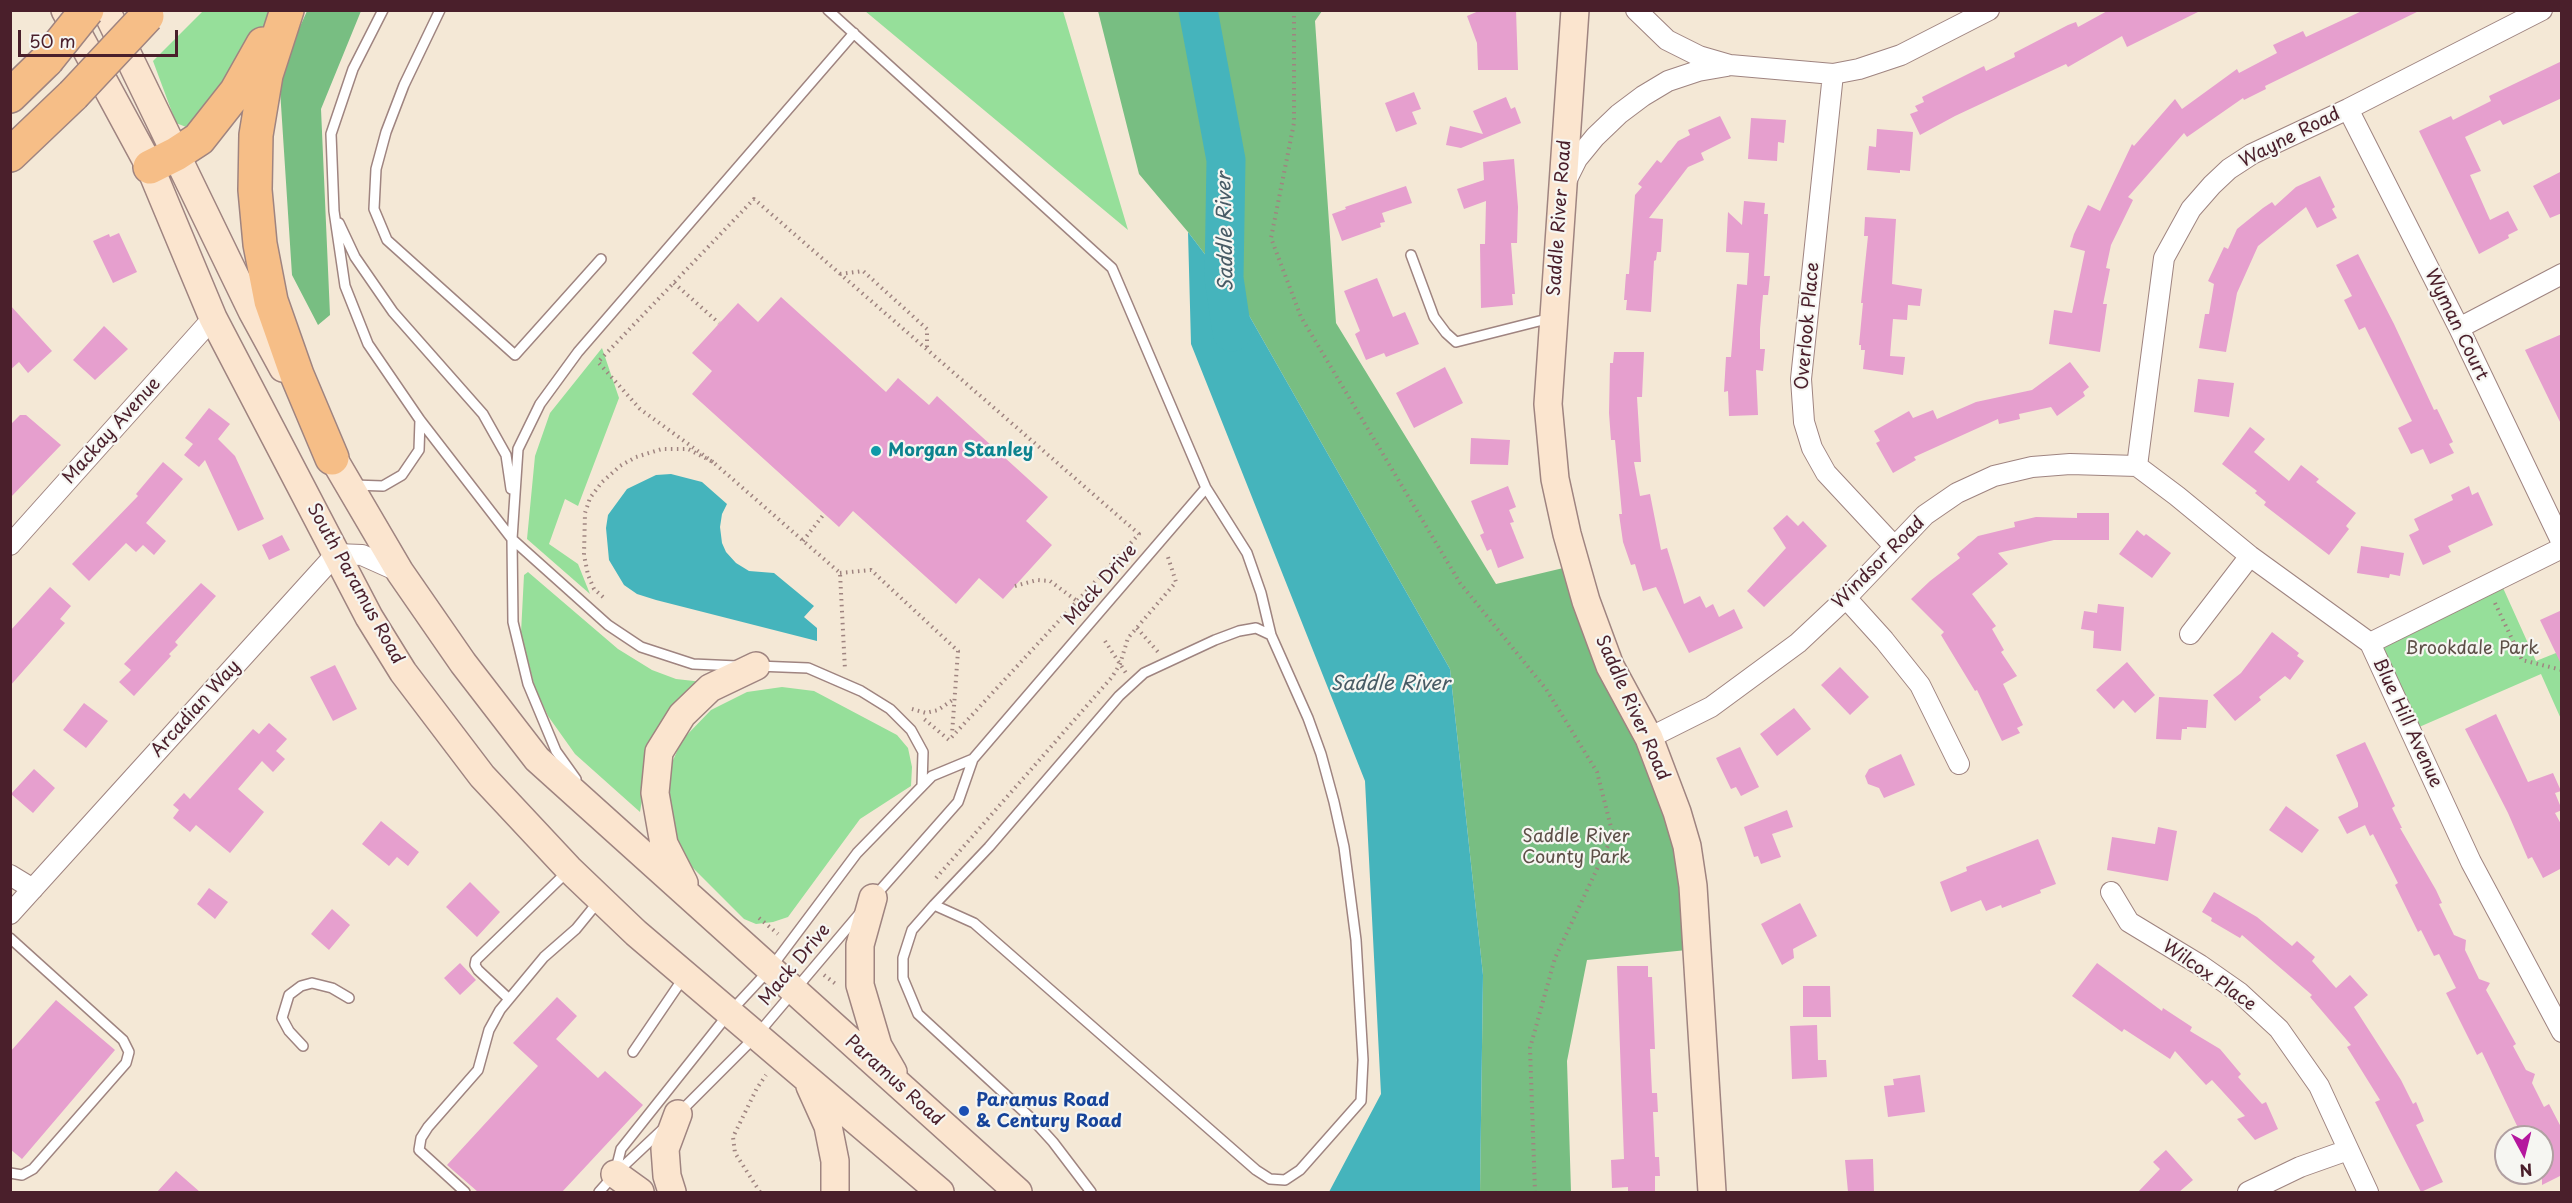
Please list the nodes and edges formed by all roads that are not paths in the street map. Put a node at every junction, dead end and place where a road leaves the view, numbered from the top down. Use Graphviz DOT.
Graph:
graph roads {
  1 [pos="65,10"];
  2 [pos="87,10"];
  3 [pos="106,10"];
  4 [pos="281,10"];
  5 [pos="287,10"];
  6 [pos="383,10"];
  7 [pos="440,10"];
  8 [pos="828,10"];
  9 [pos="1575,10"];
  10 [pos="1636,10"];
  11 [pos="1989,10"];
  12 [pos="2542,10"];
  13 [pos="149,13"];
  14 [pos="854,33"];
  15 [pos="1730,65"];
  16 [pos="1833,74"];
  17 [pos="10,96"];
  18 [pos="2348,109"];
  19 [pos="10,155"];
  20 [pos="163,160"];
  21 [pos="1562,189"];
  22 [pos="334,211"];
  23 [pos="1411,255"];
  24 [pos="601,259"];
  25 [pos="2562,274"];
  26 [pos="213,318"];
  27 [pos="1554,318"];
  28 [pos="2459,328"];
  29 [pos="420,420"];
  30 [pos="2137,466"];
  31 [pos="340,471"];
  32 [pos="1206,488"];
  33 [pos="514,507"];
  34 [pos="512,539"];
  35 [pos="2562,543"];
  36 [pos="10,545"];
  37 [pos="1894,546"];
  38 [pos="2562,548"];
  39 [pos="336,554"];
  40 [pos="2250,556"];
  41 [pos="400,572"];
  42 [pos="1846,598"];
  43 [pos="2190,634"];
  44 [pos="1271,635"];
  45 [pos="2370,643"];
  46 [pos="756,666"];
  47 [pos="1649,738"];
  48 [pos="973,759"];
  49 [pos="1959,764"];
  50 [pos="922,786"];
  51 [pos="603,818"];
  52 [pos="570,869"];
  53 [pos="10,875"];
  54 [pos="33,889"];
  55 [pos="2111,892"];
  56 [pos="691,897"];
  57 [pos="873,898"];
  58 [pos="600,899"];
  59 [pos="933,905"];
  60 [pos="10,914"];
  61 [pos="10,938"];
  62 [pos="770,969"];
  63 [pos="685,975"];
  64 [pos="794,991"];
  65 [pos="349,998"];
  66 [pos="509,999"];
  67 [pos="730,1012"];
  68 [pos="2559,1018"];
  69 [pos="756,1036"];
  70 [pos="303,1046"];
  71 [pos="633,1052"];
  72 [pos="808,1080"];
  73 [pos="900,1086"];
  74 [pos="678,1114"];
  75 [pos="2348,1150"];
  76 [pos="10,1173"];
  77 [pos="607,1183"];
  78 [pos="465,1192"];
  79 [pos="640,1192"];
  80 [pos="672,1192"];
  81 [pos="835,1192"];
  82 [pos="940,1192"];
  83 [pos="1018,1192"];
  84 [pos="1091,1192"];
  85 [pos="1712,1192"];
  86 [pos="2248,1192"];
  87 [pos="2368,1192"];
  1 -- 20 [label="main road"];
  2 -- 17 [label="highway, bridge"];
  3 -- 20 [label="main road"];
  4 -- 20 [label="highway"];
  5 -- 31 [label="highway"];
  6 -- 22 [label="lane"];
  7 -- 24 [label="lane"];
  8 -- 14 [label="lane"];
  9 -- 21 [label="main road, Saddle River Road"];
  10 -- 15 [label="street"];
  11 -- 16 [label="street"];
  12 -- 18 [label="street, Wayne Road"];
  13 -- 19 [label="highway, bridge"];
  14 -- 32 [label="lane"];
  14 -- 33 [label="lane"];
  15 -- 16 [label="street"];
  15 -- 21 [label="street"];
  16 -- 37 [label="street, Overlook Place"];
  18 -- 28 [label="street, Wyman Court"];
  18 -- 30 [label="street, Wayne Road"];
  20 -- 26 [label="main road, South Paramus Road"];
  20 -- 31 [label="main road"];
  21 -- 27 [label="main road, Saddle River Road"];
  22 -- 29 [label="lane"];
  22 -- 33 [label="lane"];
  23 -- 27 [label="lane"];
  25 -- 28 [label="street"];
  26 -- 36 [label="street, Mackay Avenue"];
  26 -- 39 [label="main road, South Paramus Road"];
  27 -- 47 [label="main road, Saddle River Road"];
  28 -- 35 [label="street, Wyman Court"];
  29 -- 31 [label="lane"];
  29 -- 34 [label="lane"];
  30 -- 37 [label="street, Windsor Road"];
  30 -- 40 [label="street, Blue Hill Avenue"];
  31 -- 41 [label="main road"];
  32 -- 44 [label="lane"];
  32 -- 48 [label="lane, Mack Drive"];
  33 -- 34 [label="lane"];
  34 -- 46 [label="lane"];
  34 -- 51 [label="lane"];
  37 -- 42 [label="street, Windsor Road"];
  38 -- 45 [label="street"];
  39 -- 41 [label="street"];
  39 -- 52 [label="main road, South Paramus Road"];
  39 -- 54 [label="street, Arcadian Way"];
  40 -- 43 [label="street"];
  40 -- 45 [label="street, Blue Hill Avenue"];
  41 -- 51 [label="main road"];
  42 -- 47 [label="street, Windsor Road"];
  42 -- 49 [label="street"];
  44 -- 59 [label="lane"];
  44 -- 59 [label="lane"];
  45 -- 68 [label="street, Blue Hill Avenue"];
  46 -- 50 [label="lane"];
  46 -- 56 [label="main road"];
  47 -- 85 [label="main road, Saddle River Road"];
  48 -- 50 [label="lane, Mack Drive"];
  48 -- 57 [label="lane, Mack Drive"];
  50 -- 62 [label="lane, Mack Drive"];
  51 -- 56 [label="main road"];
  52 -- 58 [label="main road, South Paramus Road"];
  52 -- 66 [label="lane"];
  53 -- 54 [label="street"];
  54 -- 60 [label="street, Arcadian Way"];
  55 -- 75 [label="street, Wilcox Place"];
  56 -- 62 [label="main road"];
  57 -- 64 [label="lane, Mack Drive"];
  57 -- 73 [label="main road"];
  58 -- 63 [label="main road, South Paramus Road"];
  58 -- 66 [label="lane"];
  59 -- 84 [label="lane"];
  61 -- 76 [label="lane"];
  62 -- 64 [label="main road, Paramus Road"];
  62 -- 67 [label="lane, Mack Drive"];
  63 -- 67 [label="main road, South Paramus Road"];
  63 -- 71 [label="lane"];
  64 -- 69 [label="lane, Mack Drive"];
  64 -- 73 [label="main road, Paramus Road"];
  65 -- 70 [label="lane"];
  66 -- 78 [label="lane"];
  67 -- 69 [label="main road"];
  67 -- 77 [label="lane, Mack Drive"];
  69 -- 72 [label="main road"];
  69 -- 74 [label="lane, Mack Drive"];
  72 -- 81 [label="main road"];
  72 -- 82 [label="main road"];
  73 -- 83 [label="main road, Paramus Road"];
  74 -- 77 [label="lane, Mack Drive"];
  74 -- 80 [label="main road"];
  75 -- 86 [label="street"];
  75 -- 87 [label="street, Wilcox Place"];
  77 -- 79 [label="main road"];
}
